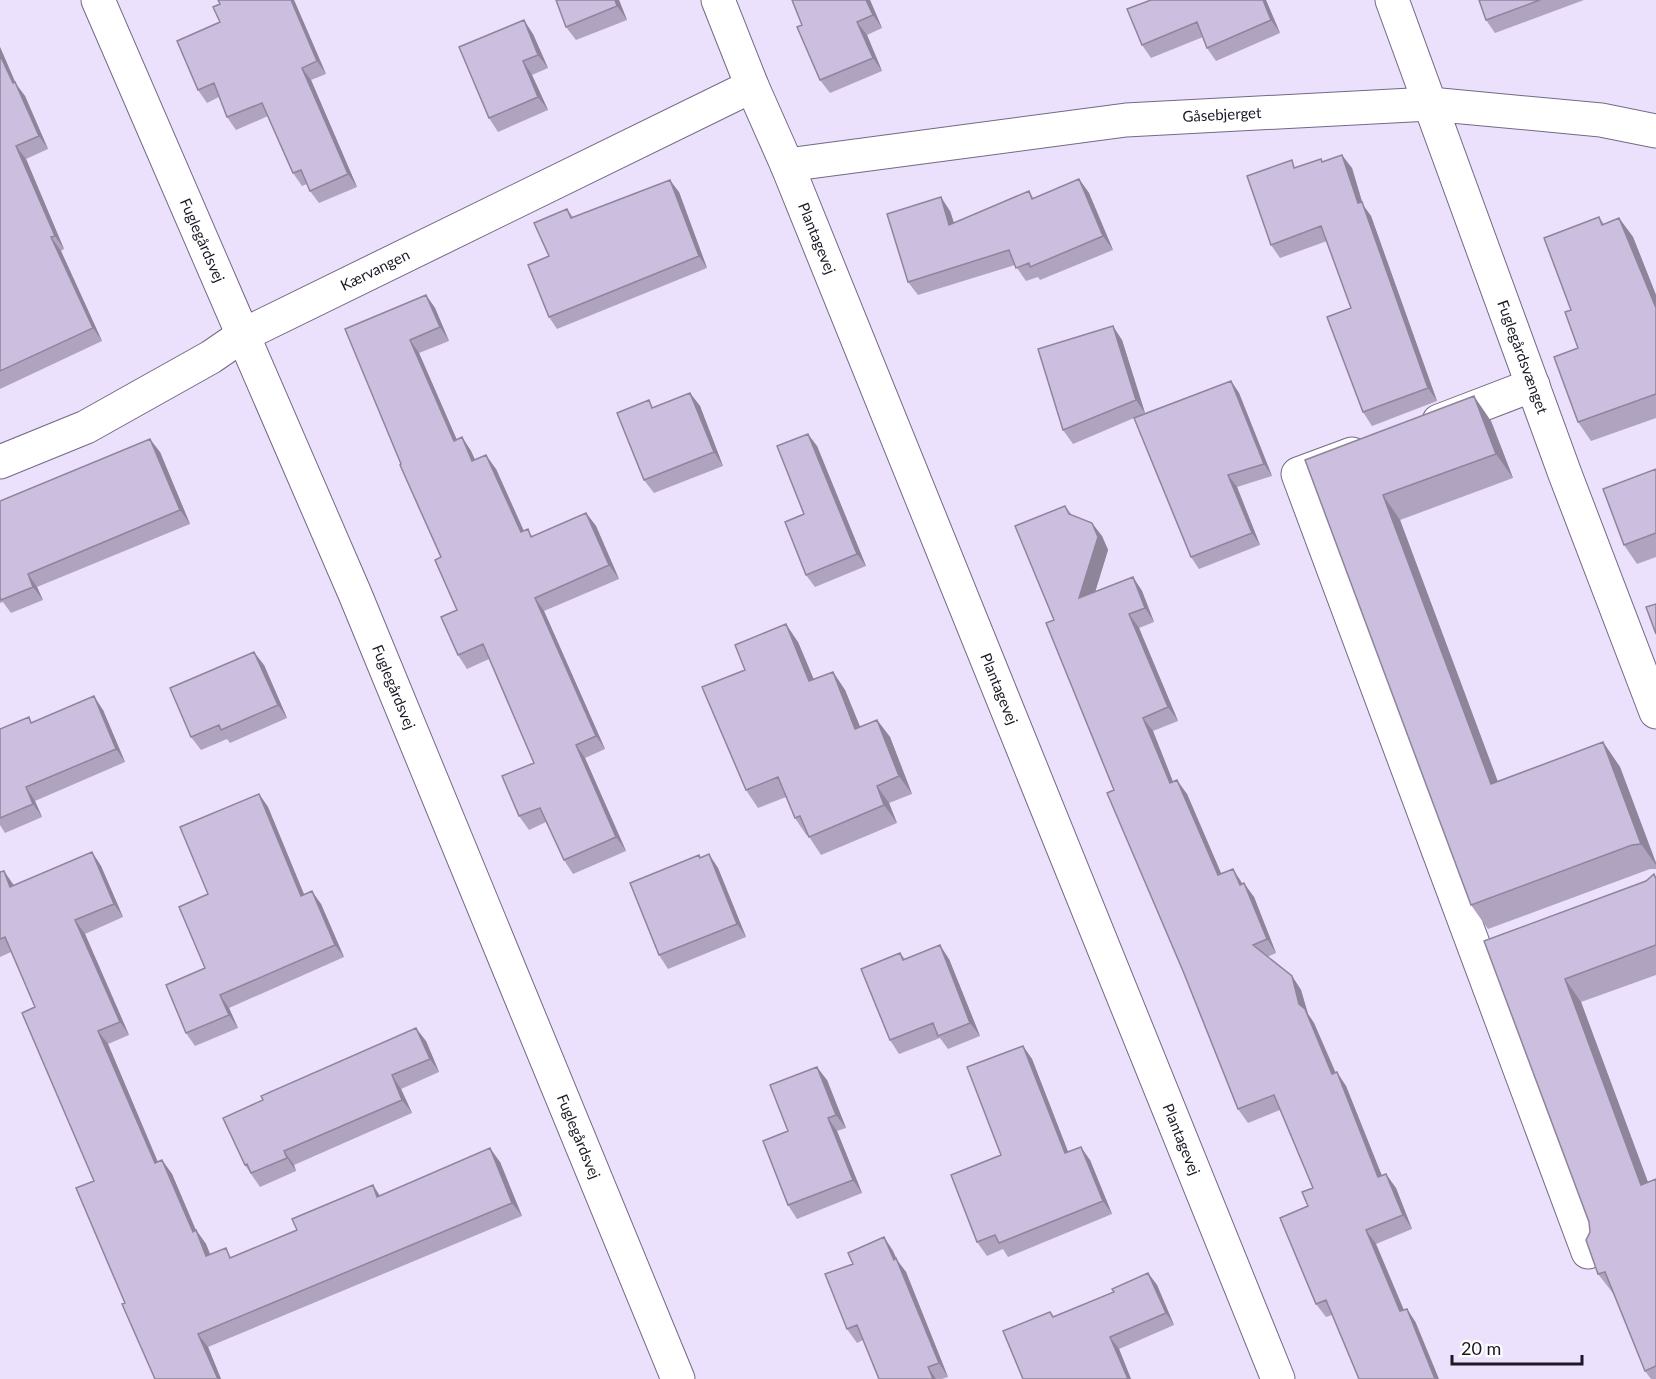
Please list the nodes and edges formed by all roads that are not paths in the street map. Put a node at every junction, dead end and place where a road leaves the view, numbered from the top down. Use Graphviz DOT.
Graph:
graph roads {
  1 [pos="98,0"];
  2 [pos="718,0"];
  3 [pos="1392,0"];
  4 [pos="753,86"];
  5 [pos="1430,104"];
  6 [pos="1656,131"];
  7 [pos="787,165"];
  8 [pos="243,335"];
  9 [pos="1533,385"];
  10 [pos="1410,432"];
  11 [pos="1376,445"];
  12 [pos="0,462"];
  13 [pos="1656,712"];
  14 [pos="1588,1252"];
  15 [pos="678,1379"];
  16 [pos="1278,1379"];
  1 -- 8 [label="street, Fuglegårdsvej"];
  2 -- 4 [label="street, Plantagevej"];
  3 -- 5 [label="street, Fuglegårdsvænget"];
  4 -- 7 [label="street, Plantagevej"];
  4 -- 8 [label="street, Kærvangen"];
  5 -- 6 [label="street, Gåsebjerget"];
  5 -- 7 [label="street, Gåsebjerget"];
  5 -- 9 [label="street, Fuglegårdsvænget"];
  7 -- 16 [label="street, Plantagevej"];
  8 -- 12 [label="street, Kærvangen"];
  8 -- 15 [label="street, Fuglegårdsvej"];
  9 -- 10 [label="street"];
  9 -- 13 [label="street, Fuglegårdsvænget"];
  11 -- 14 [label="street"];
}
